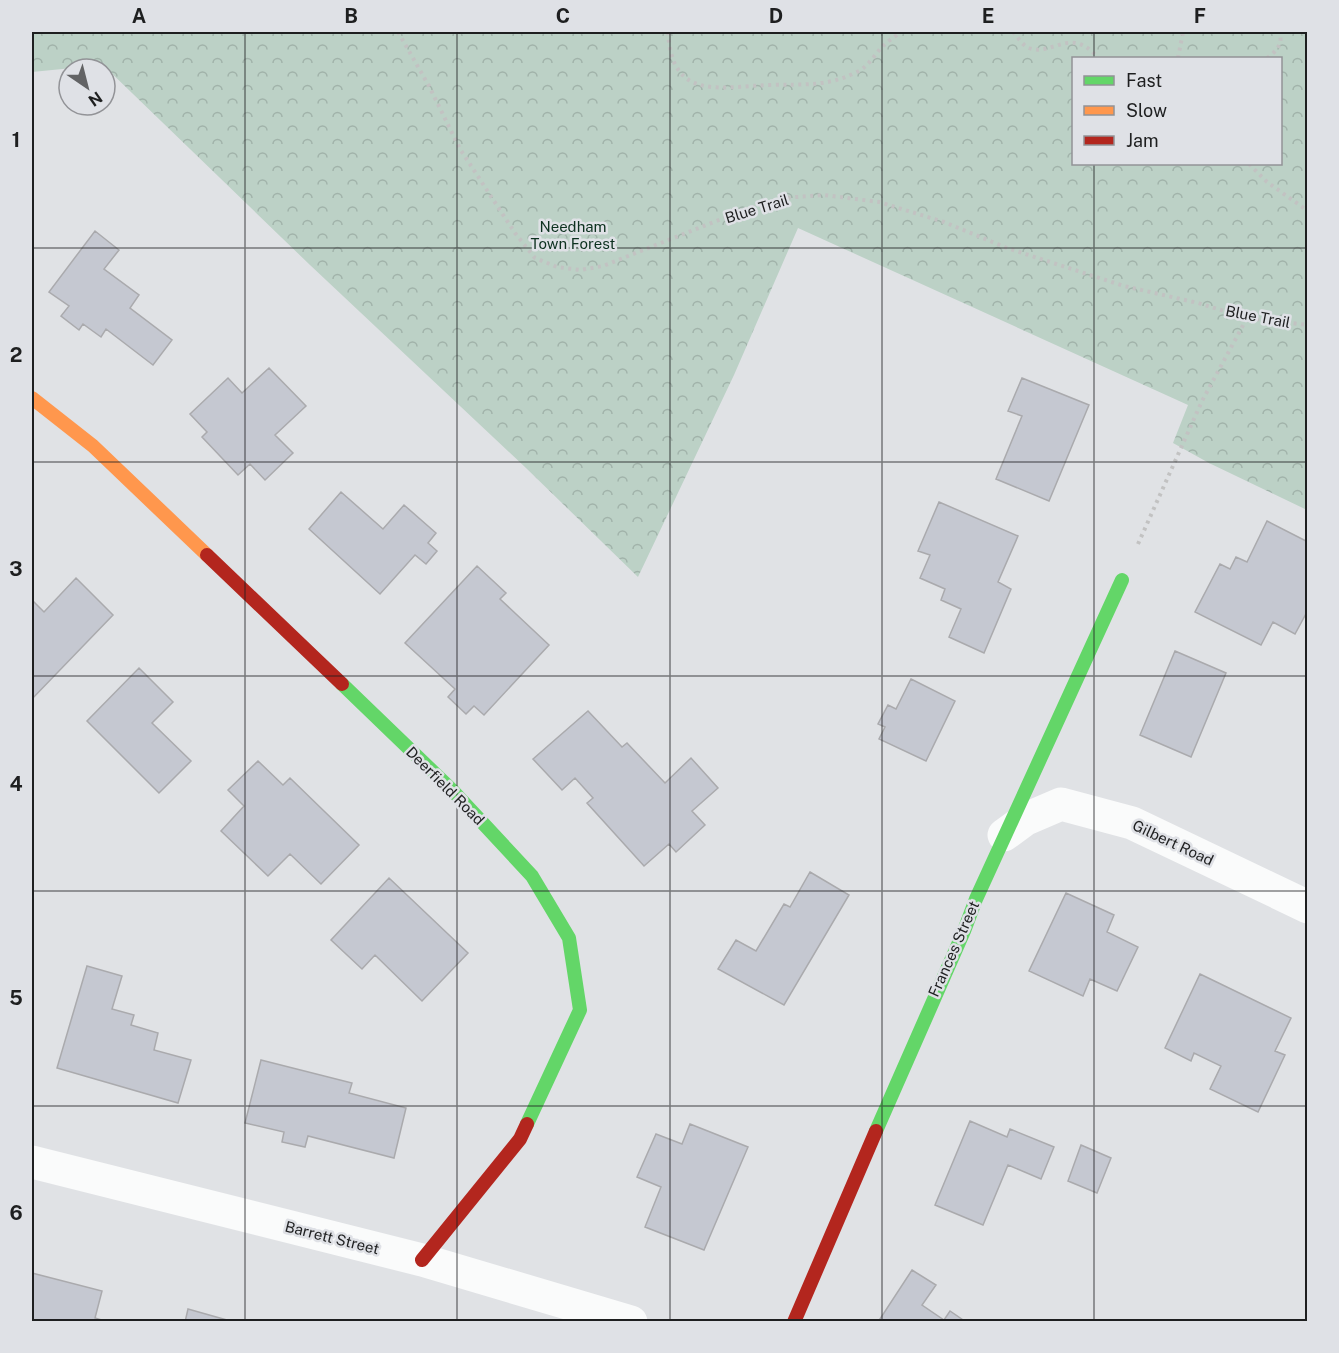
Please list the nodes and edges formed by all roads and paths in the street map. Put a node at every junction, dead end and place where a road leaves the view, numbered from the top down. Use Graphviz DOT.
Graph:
graph roads {
  1 [pos="398,32"];
  2 [pos="668,32"];
  3 [pos="901,32"];
  4 [pos="1013,32"];
  5 [pos="1183,32"];
  6 [pos="1279,32"];
  7 [pos="1097,57"];
  8 [pos="1178,57"];
  9 [pos="1269,57"];
  10 [pos="1250,165"];
  11 [pos="1308,211"];
  12 [pos="1247,318"];
  13 [pos="1308,325"];
  14 [pos="32,399"];
  15 [pos="1122,580"];
  16 [pos="1004,835"];
  17 [pos="1308,907"];
  18 [pos="32,1162"];
  19 [pos="422,1260"];
  20 [pos="631,1322"];
  21 [pos="794,1322"];
  1 -- 12 [label="path, Blue Trail"];
  2 -- 3 [label="path"];
  4 -- 7 [label="path"];
  5 -- 8 [label="path"];
  6 -- 9 [label="path"];
  10 -- 11 [label="path"];
  12 -- 13 [label="path, Blue Trail"];
  12 -- 15 [label="path"];
  14 -- 19 [label="street, Deerfield Road"];
  15 -- 16 [label="street, Frances Street"];
  16 -- 17 [label="street, Gilbert Road"];
  16 -- 21 [label="street, Frances Street"];
  18 -- 19 [label="street, Barrett Street"];
  19 -- 20 [label="street, Barrett Street"];
}
